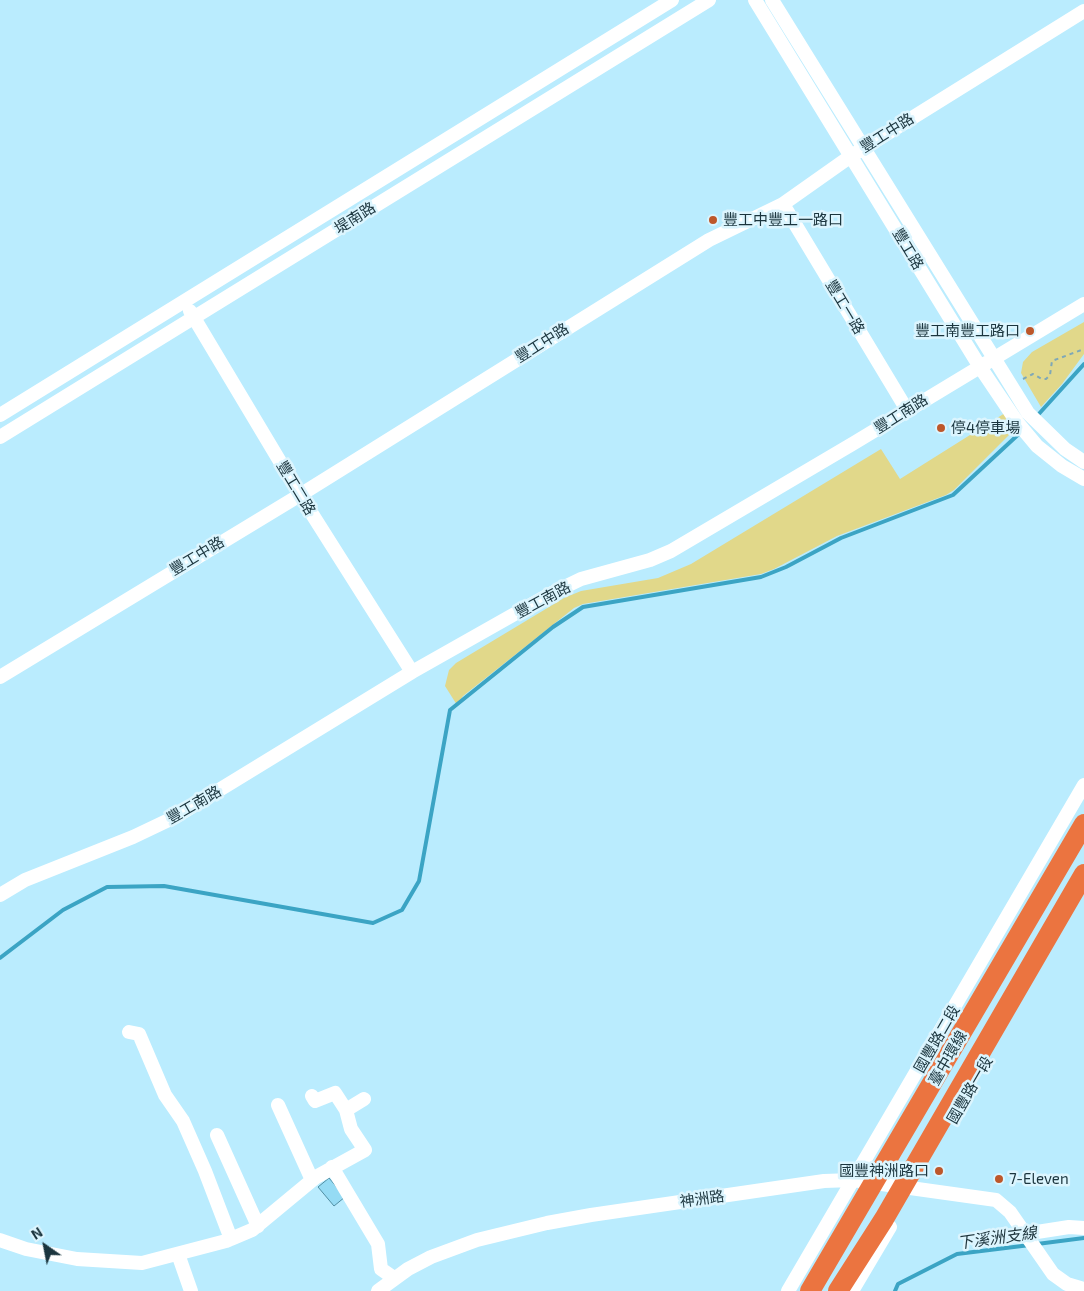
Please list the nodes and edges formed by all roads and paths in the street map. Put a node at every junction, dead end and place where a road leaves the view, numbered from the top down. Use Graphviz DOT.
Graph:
graph roads {
  1 [pos="672,0"];
  2 [pos="709,0"];
  3 [pos="754,0"];
  4 [pos="772,0"];
  5 [pos="1084,11"];
  6 [pos="864,148"];
  7 [pos="851,156"];
  8 [pos="783,204"];
  9 [pos="184,302"];
  10 [pos="1084,304"];
  11 [pos="194,317"];
  12 [pos="1084,349"];
  13 [pos="994,357"];
  14 [pos="980,367"];
  15 [pos="1012,387"];
  16 [pos="907,410"];
  17 [pos="0,415"];
  18 [pos="0,436"];
  19 [pos="1084,462"];
  20 [pos="1084,479"];
  21 [pos="300,494"];
  22 [pos="412,672"];
  23 [pos="0,677"];
  24 [pos="1084,785"];
  25 [pos="1084,824"];
  26 [pos="1084,874"];
  27 [pos="1084,887"];
  28 [pos="0,895"];
  29 [pos="129,1032"];
  30 [pos="312,1096"];
  31 [pos="364,1099"];
  32 [pos="278,1105"];
  33 [pos="346,1110"];
  34 [pos="217,1135"];
  35 [pos="332,1168"];
  36 [pos="312,1180"];
  37 [pos="853,1180"];
  38 [pos="913,1189"];
  39 [pos="258,1226"];
  40 [pos="1084,1228"];
  41 [pos="1024,1234"];
  42 [pos="231,1239"];
  43 [pos="0,1240"];
  44 [pos="178,1254"];
  45 [pos="394,1278"];
  46 [pos="1084,1289"];
  47 [pos="191,1291"];
  48 [pos="378,1291"];
  49 [pos="788,1291"];
  50 [pos="810,1291"];
  51 [pos="838,1291"];
  52 [pos="852,1291"];
  1 -- 9 [label="street, 堤南路"];
  2 -- 11 [label="street, 堤南路"];
  3 -- 7 [label="street, 豐工路"];
  4 -- 6 [label="street, 豐工路"];
  5 -- 6 [label="street, 豐工中路"];
  6 -- 7 [label="street, 豐工中路"];
  6 -- 13 [label="street, 豐工路"];
  7 -- 8 [label="street, 豐工中路"];
  7 -- 14 [label="street, 豐工路"];
  8 -- 16 [label="street, 豐工一路"];
  8 -- 21 [label="street, 豐工中路"];
  9 -- 11 [label="street, 豐工二路"];
  9 -- 17 [label="street, 堤南路"];
  10 -- 13 [label="street, 豐工南路"];
  11 -- 18 [label="street, 堤南路"];
  11 -- 21 [label="street, 豐工二路"];
  12 -- 15 [label="path"];
  13 -- 14 [label="street, 豐工南路"];
  13 -- 15 [label="street, 豐工路"];
  14 -- 16 [label="street, 豐工南路"];
  14 -- 20 [label="street, 豐工路"];
  15 -- 19 [label="street, 豐工路"];
  16 -- 22 [label="street, 豐工南路"];
  21 -- 22 [label="street, 豐工二路"];
  21 -- 23 [label="street, 豐工中路"];
  22 -- 28 [label="street, 豐工南路"];
  24 -- 37 [label="street, 國豐路二段"];
  25 -- 50 [label="highway, 臺中環線"];
  26 -- 51 [label="highway, 臺中環線"];
  27 -- 38 [label="street, 國豐路一段"];
  29 -- 42 [label="street"];
  30 -- 33 [label="street"];
  31 -- 33 [label="street"];
  32 -- 36 [label="street"];
  33 -- 35 [label="street"];
  34 -- 39 [label="street"];
  35 -- 36 [label="street"];
  35 -- 45 [label="street"];
  36 -- 39 [label="street"];
  37 -- 38 [label="street, 神洲路"];
  37 -- 45 [label="street, 神洲路"];
  37 -- 49 [label="street, 國豐路二段"];
  38 -- 41 [label="street, 神洲路"];
  38 -- 52 [label="street, 國豐路一段"];
  39 -- 42 [label="street"];
  40 -- 41 [label="street"];
  41 -- 46 [label="street, 神洲路"];
  42 -- 44 [label="street"];
  43 -- 44 [label="street"];
  44 -- 47 [label="street"];
  45 -- 48 [label="street, 神洲路"];
}
